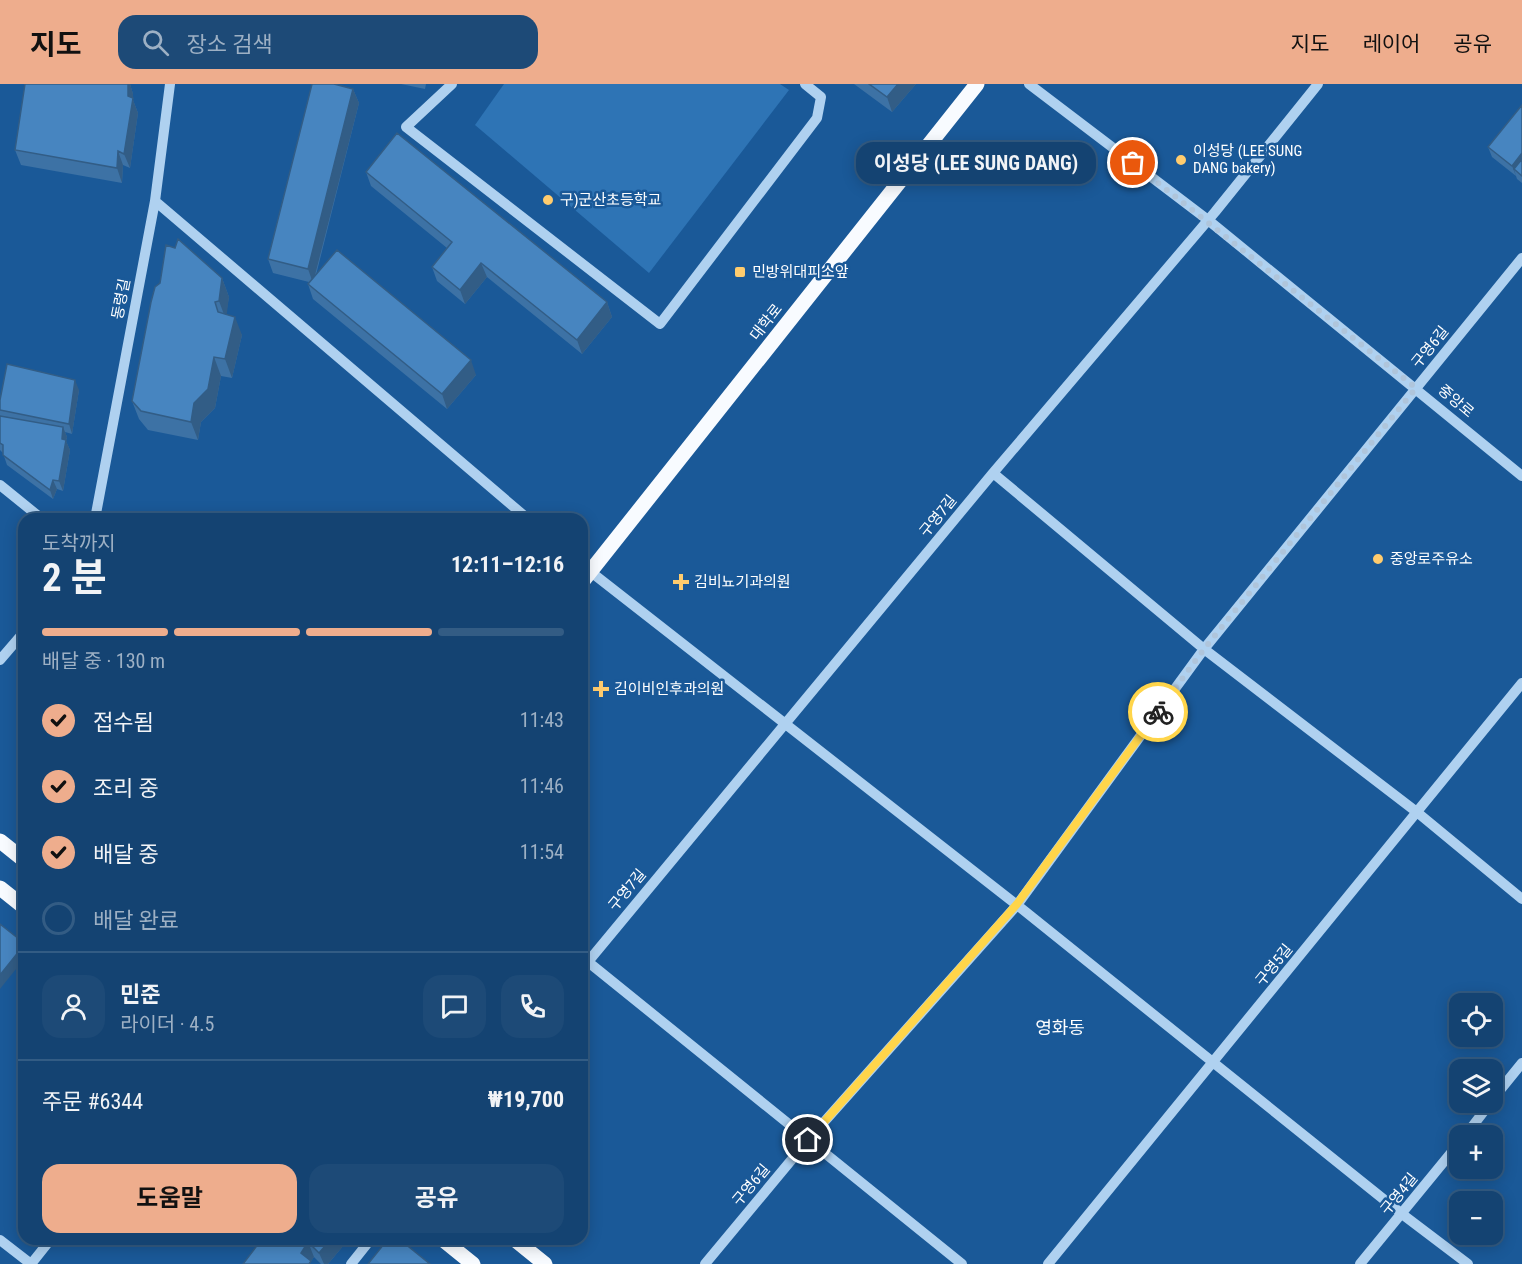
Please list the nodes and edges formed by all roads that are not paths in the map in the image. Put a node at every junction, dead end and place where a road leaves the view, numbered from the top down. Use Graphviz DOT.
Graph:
graph roads {
  1 [pos="170,84"];
  2 [pos="452,84"];
  3 [pos="805,84"];
  4 [pos="977,84"];
  5 [pos="1029,84"];
  6 [pos="1318,84"];
  7 [pos="155,201"];
  8 [pos="1208,220"];
  9 [pos="1522,258"];
  10 [pos="1416,388"];
  11 [pos="993,473"];
  12 [pos="1522,476"];
  13 [pos="0,485"];
  14 [pos="35,513"];
  15 [pos="95,513"];
  16 [pos="521,513"];
  17 [pos="588,569"];
  18 [pos="588,575"];
  19 [pos="18,639"];
  20 [pos="1204,649"];
  21 [pos="0,660"];
  22 [pos="1522,683"];
  23 [pos="786,724"];
  24 [pos="1418,813"];
  25 [pos="0,841"];
  26 [pos="18,855"];
  27 [pos="0,888"];
  28 [pos="1522,898"];
  29 [pos="18,902"];
  30 [pos="1017,904"];
  31 [pos="588,958"];
  32 [pos="588,966"];
  33 [pos="1213,1063"];
  34 [pos="1522,1063"];
  35 [pos="1503,1087"];
  36 [pos="1483,1113"];
  37 [pos="1473,1125"];
  38 [pos="808,1140"];
  39 [pos="1449,1156"];
  40 [pos="1402,1214"];
  41 [pos="0,1240"];
  42 [pos="46,1245"];
  43 [pos="366,1245"];
  44 [pos="449,1245"];
  45 [pos="521,1245"];
  46 [pos="31,1264"];
  47 [pos="351,1264"];
  48 [pos="473,1264"];
  49 [pos="545,1264"];
  50 [pos="705,1264"];
  51 [pos="962,1264"];
  52 [pos="1048,1264"];
  53 [pos="1360,1264"];
  54 [pos="1468,1264"];
  1 -- 7 [label="street, 동령길"];
  2 -- 3 [label="street"];
  4 -- 17 [label="main road, 대학로"];
  5 -- 8 [label="street, 중앙로"];
  6 -- 8 [label="street, 구영7길"];
  7 -- 15 [label="street, 동령길"];
  7 -- 16 [label="street"];
  8 -- 10 [label="street, 중앙로"];
  8 -- 11 [label="street, 구영7길"];
  9 -- 10 [label="street, 구영6길"];
  10 -- 12 [label="street, 중앙로"];
  10 -- 20 [label="street, 구영6길"];
  11 -- 20 [label="street"];
  11 -- 23 [label="street, 구영7길"];
  13 -- 14 [label="street"];
  18 -- 23 [label="street"];
  19 -- 21 [label="street"];
  20 -- 24 [label="street"];
  20 -- 30 [label="street, 구영6길"];
  22 -- 24 [label="street, 구영5길"];
  23 -- 30 [label="street"];
  23 -- 31 [label="street, 구영7길"];
  24 -- 28 [label="street"];
  24 -- 33 [label="street, 구영5길"];
  25 -- 26 [label="main road"];
  27 -- 29 [label="main road"];
  30 -- 33 [label="street"];
  30 -- 38 [label="street, 구영6길"];
  32 -- 38 [label="street"];
  33 -- 40 [label="street"];
  33 -- 52 [label="street, 구영5길"];
  34 -- 35 [label="street"];
  36 -- 37 [label="street"];
  38 -- 50 [label="street, 구영6길"];
  38 -- 51 [label="street"];
  39 -- 40 [label="street, 구영4길"];
  40 -- 53 [label="street, 구영4길"];
  40 -- 54 [label="street"];
  41 -- 46 [label="street"];
  42 -- 46 [label="street"];
  43 -- 47 [label="street"];
  44 -- 48 [label="main road"];
  45 -- 49 [label="main road"];
}
